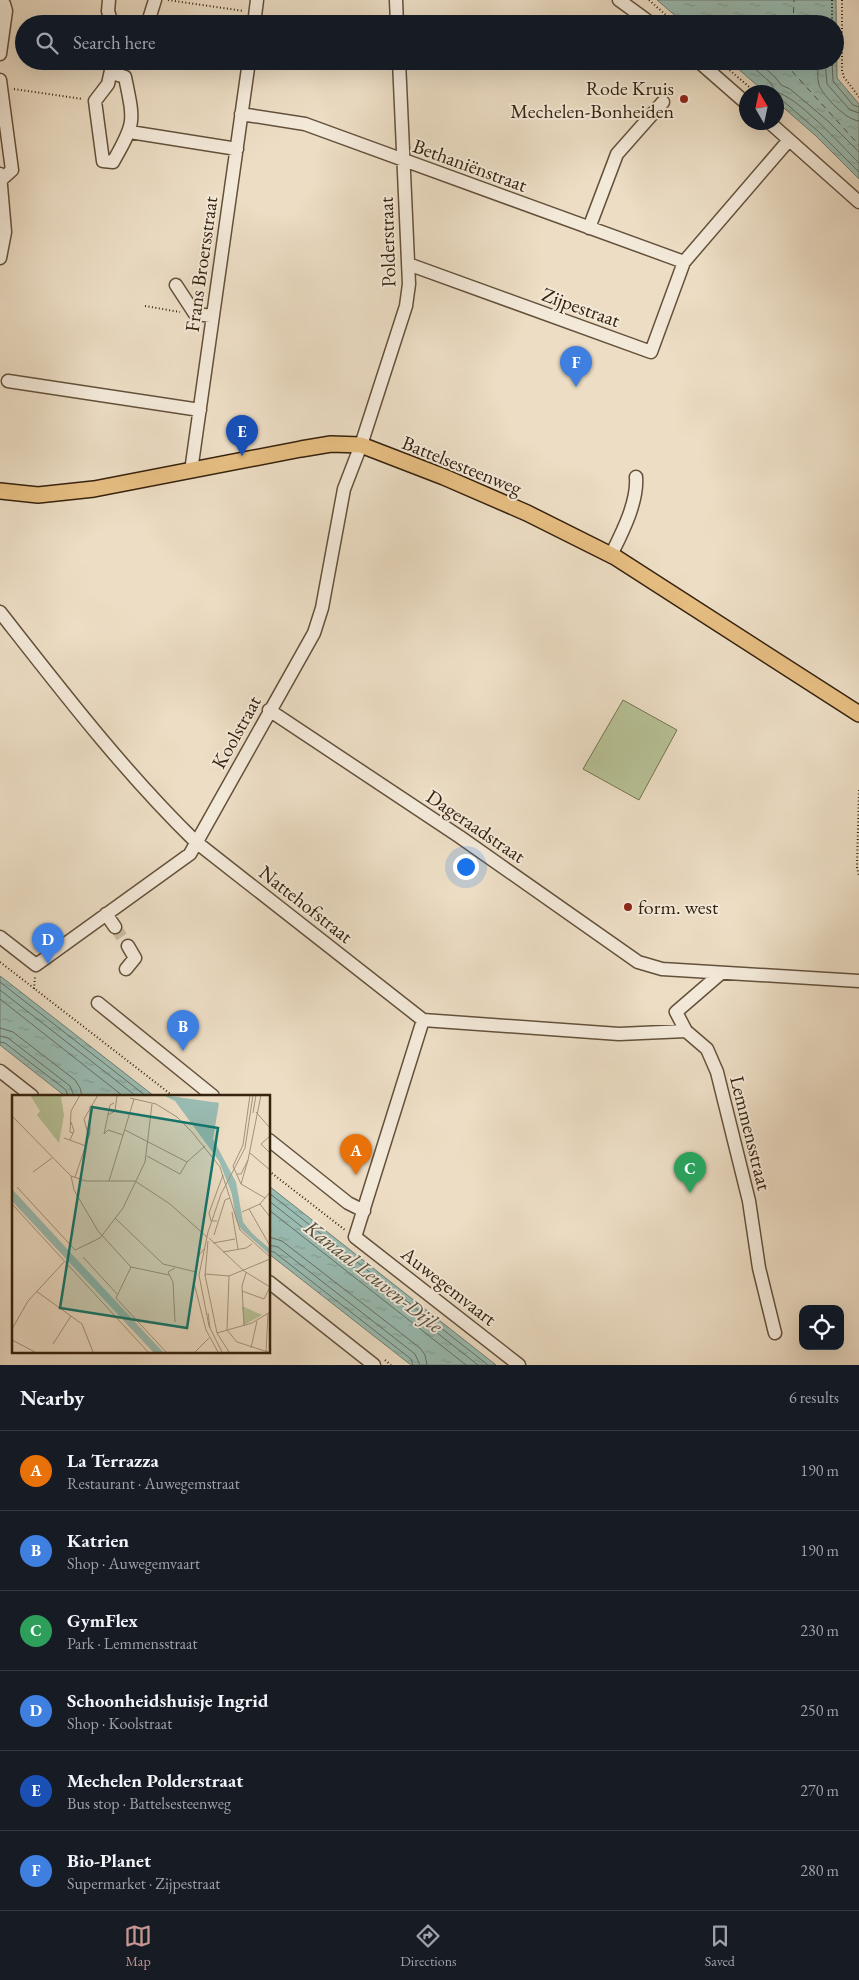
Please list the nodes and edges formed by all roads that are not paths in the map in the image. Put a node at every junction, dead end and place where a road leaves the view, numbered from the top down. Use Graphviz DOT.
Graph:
graph roads {
  1 [pos="109,0"];
  2 [pos="155,0"];
  3 [pos="396,0"];
  4 [pos="619,0"];
  5 [pos="0,1"];
  6 [pos="109,15"];
  7 [pos="150,15"];
  8 [pos="397,15"];
  9 [pos="640,15"];
  10 [pos="0,54"];
  11 [pos="111,70"];
  12 [pos="116,70"];
  13 [pos="248,70"];
  14 [pos="399,70"];
  15 [pos="708,70"];
  16 [pos="1,84"];
  17 [pos="739,97"];
  18 [pos="664,102"];
  19 [pos="242,114"];
  20 [pos="778,130"];
  21 [pos="130,132"];
  22 [pos="789,140"];
  23 [pos="236,149"];
  24 [pos="402,160"];
  25 [pos="1,177"];
  26 [pos="859,202"];
  27 [pos="589,228"];
  28 [pos="0,258"];
  29 [pos="684,262"];
  30 [pos="408,264"];
  31 [pos="176,285"];
  32 [pos="213,316"];
  33 [pos="8,381"];
  34 [pos="200,410"];
  35 [pos="361,445"];
  36 [pos="191,471"];
  37 [pos="636,477"];
  38 [pos="0,490"];
  39 [pos="611,555"];
  40 [pos="0,612"];
  41 [pos="269,710"];
  42 [pos="859,714"];
  43 [pos="196,842"];
  44 [pos="106,914"];
  45 [pos="115,927"];
  46 [pos="0,937"];
  47 [pos="128,946"];
  48 [pos="126,969"];
  49 [pos="720,974"];
  50 [pos="859,980"];
  51 [pos="98,1002"];
  52 [pos="423,1020"];
  53 [pos="686,1031"];
  54 [pos="0,1071"];
  55 [pos="31,1095"];
  56 [pos="212,1095"];
  57 [pos="270,1141"];
  58 [pos="364,1211"];
  59 [pos="270,1283"];
  60 [pos="775,1333"];
  61 [pos="374,1365"];
  62 [pos="520,1365"];
  1 -- 6 [label="street"];
  2 -- 7 [label="street"];
  3 -- 8 [label="street"];
  4 -- 9 [label="street"];
  5 -- 10 [label="street"];
  11 -- 21 [label="street"];
  12 -- 21 [label="street"];
  13 -- 19 [label="street, Frans Broersstraat"];
  14 -- 24 [label="street, Polderstraat"];
  15 -- 17 [label="street"];
  16 -- 25 [label="street"];
  18 -- 27 [label="street"];
  19 -- 23 [label="street, Frans Broersstraat"];
  19 -- 24 [label="street, Bethaniënstraat"];
  20 -- 22 [label="street"];
  21 -- 23 [label="street"];
  22 -- 26 [label="street"];
  22 -- 29 [label="street"];
  23 -- 32 [label="street, Frans Broersstraat"];
  24 -- 27 [label="street, Bethaniënstraat"];
  24 -- 30 [label="street, Polderstraat"];
  25 -- 28 [label="street"];
  27 -- 29 [label="street, Bethaniënstraat"];
  29 -- 30 [label="street, Zijpestraat"];
  30 -- 35 [label="street, Polderstraat"];
  31 -- 32 [label="street"];
  32 -- 34 [label="street, Frans Broersstraat"];
  33 -- 34 [label="street"];
  34 -- 36 [label="street, Frans Broersstraat"];
  35 -- 36 [label="main road, Battelsesteenweg"];
  35 -- 39 [label="main road, Battelsesteenweg"];
  35 -- 41 [label="street, Koolstraat"];
  36 -- 38 [label="main road, Battelsesteenweg"];
  37 -- 39 [label="street"];
  39 -- 42 [label="main road, Battelsesteenweg"];
  40 -- 43 [label="street, Nattehofstraat"];
  41 -- 43 [label="street, Koolstraat"];
  41 -- 49 [label="street, Dageraadstraat"];
  43 -- 44 [label="street, Koolstraat"];
  43 -- 52 [label="street, Nattehofstraat"];
  44 -- 45 [label="street"];
  44 -- 46 [label="street, Koolstraat"];
  47 -- 48 [label="street"];
  49 -- 50 [label="street, Dageraadstraat"];
  49 -- 53 [label="street"];
  51 -- 56 [label="street"];
  52 -- 53 [label="street"];
  52 -- 58 [label="street"];
  53 -- 60 [label="street, Lemmensstraat"];
  54 -- 55 [label="street"];
  57 -- 58 [label="street"];
  58 -- 62 [label="street, Auwegemvaart"];
  59 -- 61 [label="street"];
}
